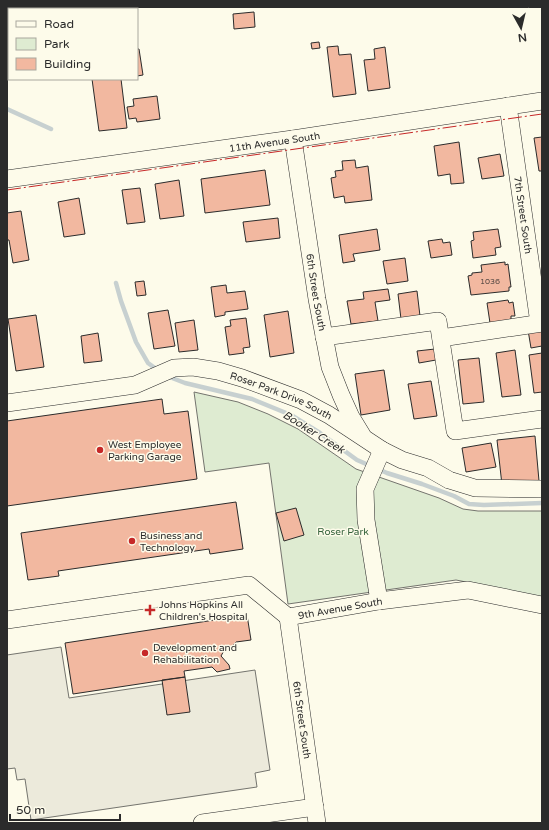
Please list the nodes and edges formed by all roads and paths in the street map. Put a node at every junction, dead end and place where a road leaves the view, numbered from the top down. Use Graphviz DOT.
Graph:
graph roads {
  1 [pos="542,101"];
  2 [pos="508,106"];
  3 [pos="293,139"];
  4 [pos="7,179"];
  5 [pos="541,323"];
  6 [pos="324,337"];
  7 [pos="440,338"];
  8 [pos="7,403"];
  9 [pos="542,419"];
  10 [pos="364,438"];
  11 [pos="380,456"];
  12 [pos="542,489"];
  13 [pos="379,601"];
  14 [pos="542,605"];
  15 [pos="288,618"];
  16 [pos="7,620"];
  17 [pos="316,815"];
  18 [pos="202,823"];
  1 -- 2 [label="street, 11th Avenue South"];
  2 -- 3 [label="street, 11th Avenue South"];
  2 -- 5 [label="street, 7th Street South"];
  3 -- 4 [label="street, 11th Avenue South"];
  3 -- 6 [label="street, 6th Street South"];
  5 -- 7 [label="street"];
  6 -- 7 [label="street"];
  6 -- 10 [label="street, 6th Street South"];
  7 -- 9 [label="street"];
  8 -- 10 [label="street, Roser Park Drive South"];
  10 -- 11 [label="street, Roser Park Drive South"];
  11 -- 12 [label="street, Roser Park Drive South"];
  11 -- 13 [label="street"];
  13 -- 14 [label="street, 9th Avenue South"];
  13 -- 15 [label="street, 9th Avenue South"];
  15 -- 16 [label="street, 9th Avenue South"];
  15 -- 17 [label="street, 6th Street South"];
  17 -- 18 [label="street"];
}
